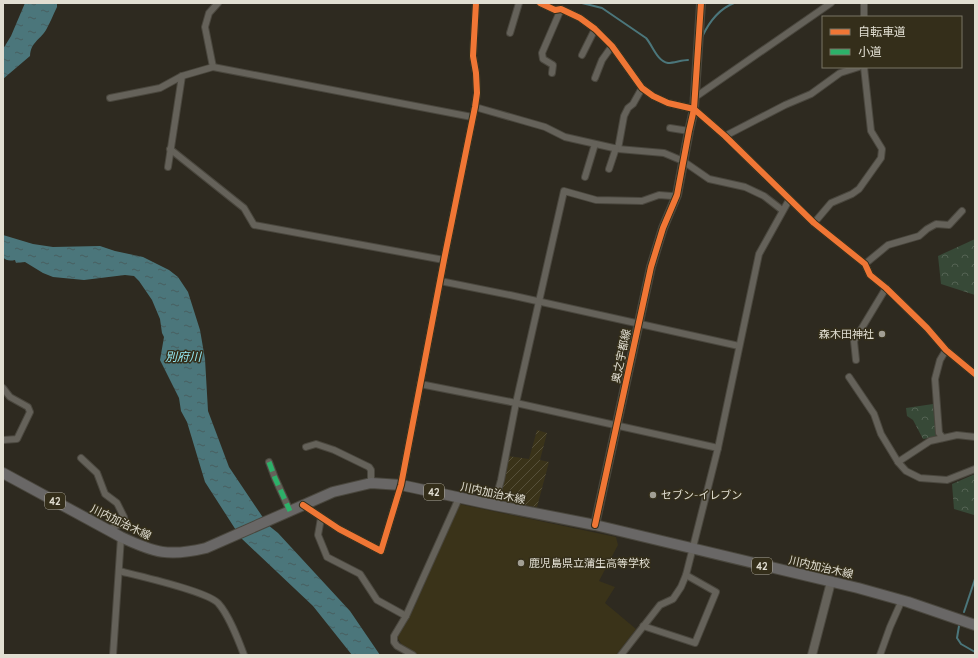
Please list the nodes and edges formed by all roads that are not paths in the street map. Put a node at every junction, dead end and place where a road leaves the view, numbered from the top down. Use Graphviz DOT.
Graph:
graph roads {
  1 [pos="218,3"];
  2 [pos="476,3"];
  3 [pos="519,3"];
  4 [pos="540,3"];
  5 [pos="701,3"];
  6 [pos="831,3"];
  7 [pos="864,3"];
  8 [pos="561,9"];
  9 [pos="864,16"];
  10 [pos="595,29"];
  11 [pos="510,34"];
  12 [pos="612,46"];
  13 [pos="582,55"];
  14 [pos="213,67"];
  15 [pos="856,68"];
  16 [pos="864,68"];
  17 [pos="552,74"];
  18 [pos="182,76"];
  19 [pos="595,78"];
  20 [pos="642,88"];
  21 [pos="110,98"];
  22 [pos="694,98"];
  23 [pos="475,108"];
  24 [pos="694,109"];
  25 [pos="472,117"];
  26 [pos="670,128"];
  27 [pos="689,131"];
  28 [pos="725,136"];
  29 [pos="595,144"];
  30 [pos="617,149"];
  31 [pos="170,150"];
  32 [pos="683,161"];
  33 [pos="168,167"];
  34 [pos="609,169"];
  35 [pos="585,177"];
  36 [pos="677,194"];
  37 [pos="789,200"];
  38 [pos="782,210"];
  39 [pos="962,211"];
  40 [pos="814,224"];
  41 [pos="444,260"];
  42 [pos="865,264"];
  43 [pos="440,281"];
  44 [pos="886,288"];
  45 [pos="539,302"];
  46 [pos="639,323"];
  47 [pos="739,346"];
  48 [pos="946,350"];
  49 [pos="856,360"];
  50 [pos="975,374"];
  51 [pos="850,377"];
  52 [pos="420,384"];
  53 [pos="3,388"];
  54 [pos="516,403"];
  55 [pos="616,426"];
  56 [pos="975,437"];
  57 [pos="943,438"];
  58 [pos="3,440"];
  59 [pos="306,446"];
  60 [pos="718,448"];
  61 [pos="81,458"];
  62 [pos="269,462"];
  63 [pos="898,462"];
  64 [pos="975,469"];
  65 [pos="3,473"];
  66 [pos="371,483"];
  67 [pos="401,485"];
  68 [pos="459,498"];
  69 [pos="303,505"];
  70 [pos="494,505"];
  71 [pos="290,511"];
  72 [pos="321,518"];
  73 [pos="595,525"];
  74 [pos="107,530"];
  75 [pos="121,537"];
  76 [pos="693,549"];
  77 [pos="119,571"];
  78 [pos="686,575"];
  79 [pos="831,582"];
  80 [pos="902,600"];
  81 [pos="406,616"];
  82 [pos="975,625"];
  83 [pos="643,626"];
  84 [pos="113,655"];
  85 [pos="244,655"];
  86 [pos="413,655"];
  87 [pos="621,655"];
  88 [pos="812,655"];
  89 [pos="880,655"];
  1 -- 14 [label="street"];
  2 -- 23 [label="street"];
  3 -- 11 [label="street"];
  4 -- 8 [label="street"];
  5 -- 22 [label="street"];
  6 -- 22 [label="street"];
  7 -- 9 [label="street"];
  8 -- 10 [label="street"];
  8 -- 17 [label="street"];
  10 -- 12 [label="street"];
  10 -- 13 [label="street"];
  12 -- 19 [label="street"];
  12 -- 20 [label="street"];
  14 -- 18 [label="street"];
  14 -- 25 [label="street"];
  15 -- 28 [label="street"];
  16 -- 40 [label="street"];
  18 -- 21 [label="street"];
  18 -- 31 [label="street"];
  20 -- 24 [label="street"];
  20 -- 30 [label="street"];
  22 -- 24 [label="street"];
  23 -- 25 [label="street"];
  23 -- 29 [label="street"];
  24 -- 27 [label="street"];
  24 -- 28 [label="street"];
  25 -- 41 [label="street"];
  26 -- 27 [label="street"];
  27 -- 32 [label="street"];
  28 -- 37 [label="street"];
  29 -- 30 [label="street"];
  29 -- 35 [label="street"];
  30 -- 32 [label="street"];
  30 -- 34 [label="street"];
  31 -- 33 [label="street"];
  31 -- 41 [label="street"];
  32 -- 36 [label="street, 奥之宇都線"];
  32 -- 38 [label="street"];
  36 -- 45 [label="street"];
  36 -- 46 [label="street, 奥之宇都線"];
  37 -- 38 [label="street"];
  37 -- 40 [label="street"];
  38 -- 47 [label="street"];
  39 -- 42 [label="street"];
  40 -- 42 [label="street"];
  41 -- 43 [label="street"];
  42 -- 44 [label="street"];
  43 -- 45 [label="street"];
  43 -- 52 [label="street"];
  44 -- 48 [label="street"];
  44 -- 49 [label="street"];
  45 -- 46 [label="street"];
  45 -- 54 [label="street"];
  46 -- 47 [label="street"];
  46 -- 55 [label="street, 奥之宇都線"];
  47 -- 60 [label="street"];
  48 -- 50 [label="street"];
  48 -- 57 [label="street"];
  51 -- 63 [label="street"];
  52 -- 54 [label="street"];
  52 -- 67 [label="street"];
  53 -- 58 [label="street"];
  54 -- 55 [label="street"];
  54 -- 70 [label="street"];
  55 -- 60 [label="street"];
  55 -- 73 [label="street, 奥之宇都線"];
  56 -- 57 [label="street"];
  57 -- 63 [label="street"];
  59 -- 66 [label="street"];
  60 -- 76 [label="street"];
  61 -- 74 [label="street"];
  62 -- 71 [label="street"];
  63 -- 64 [label="street"];
  65 -- 74 [label="main road, 川内加治木線 / 42"];
  66 -- 67 [label="main road, 川内加治木線 / 42"];
  66 -- 69 [label="main road, 川内加治木線 / 42"];
  67 -- 68 [label="main road, 川内加治木線 / 42"];
  67 -- 72 [label="street"];
  68 -- 70 [label="main road, 川内加治木線 / 42"];
  68 -- 81 [label="street"];
  69 -- 71 [label="main road, 川内加治木線 / 42"];
  69 -- 72 [label="street"];
  70 -- 73 [label="main road, 川内加治木線 / 42"];
  71 -- 75 [label="main road, 川内加治木線 / 42"];
  72 -- 81 [label="street"];
  73 -- 76 [label="main road, 川内加治木線 / 42"];
  74 -- 75 [label="main road, 川内加治木線 / 42"];
  75 -- 77 [label="street"];
  76 -- 78 [label="street"];
  76 -- 79 [label="main road, 川内加治木線 / 42"];
  77 -- 84 [label="street"];
  77 -- 85 [label="street"];
  78 -- 83 [label="street"];
  78 -- 83 [label="street"];
  79 -- 80 [label="main road, 川内加治木線 / 42"];
  79 -- 88 [label="street"];
  80 -- 82 [label="main road, 川内加治木線 / 42"];
  80 -- 89 [label="street"];
  81 -- 86 [label="street"];
  83 -- 87 [label="street"];
}
